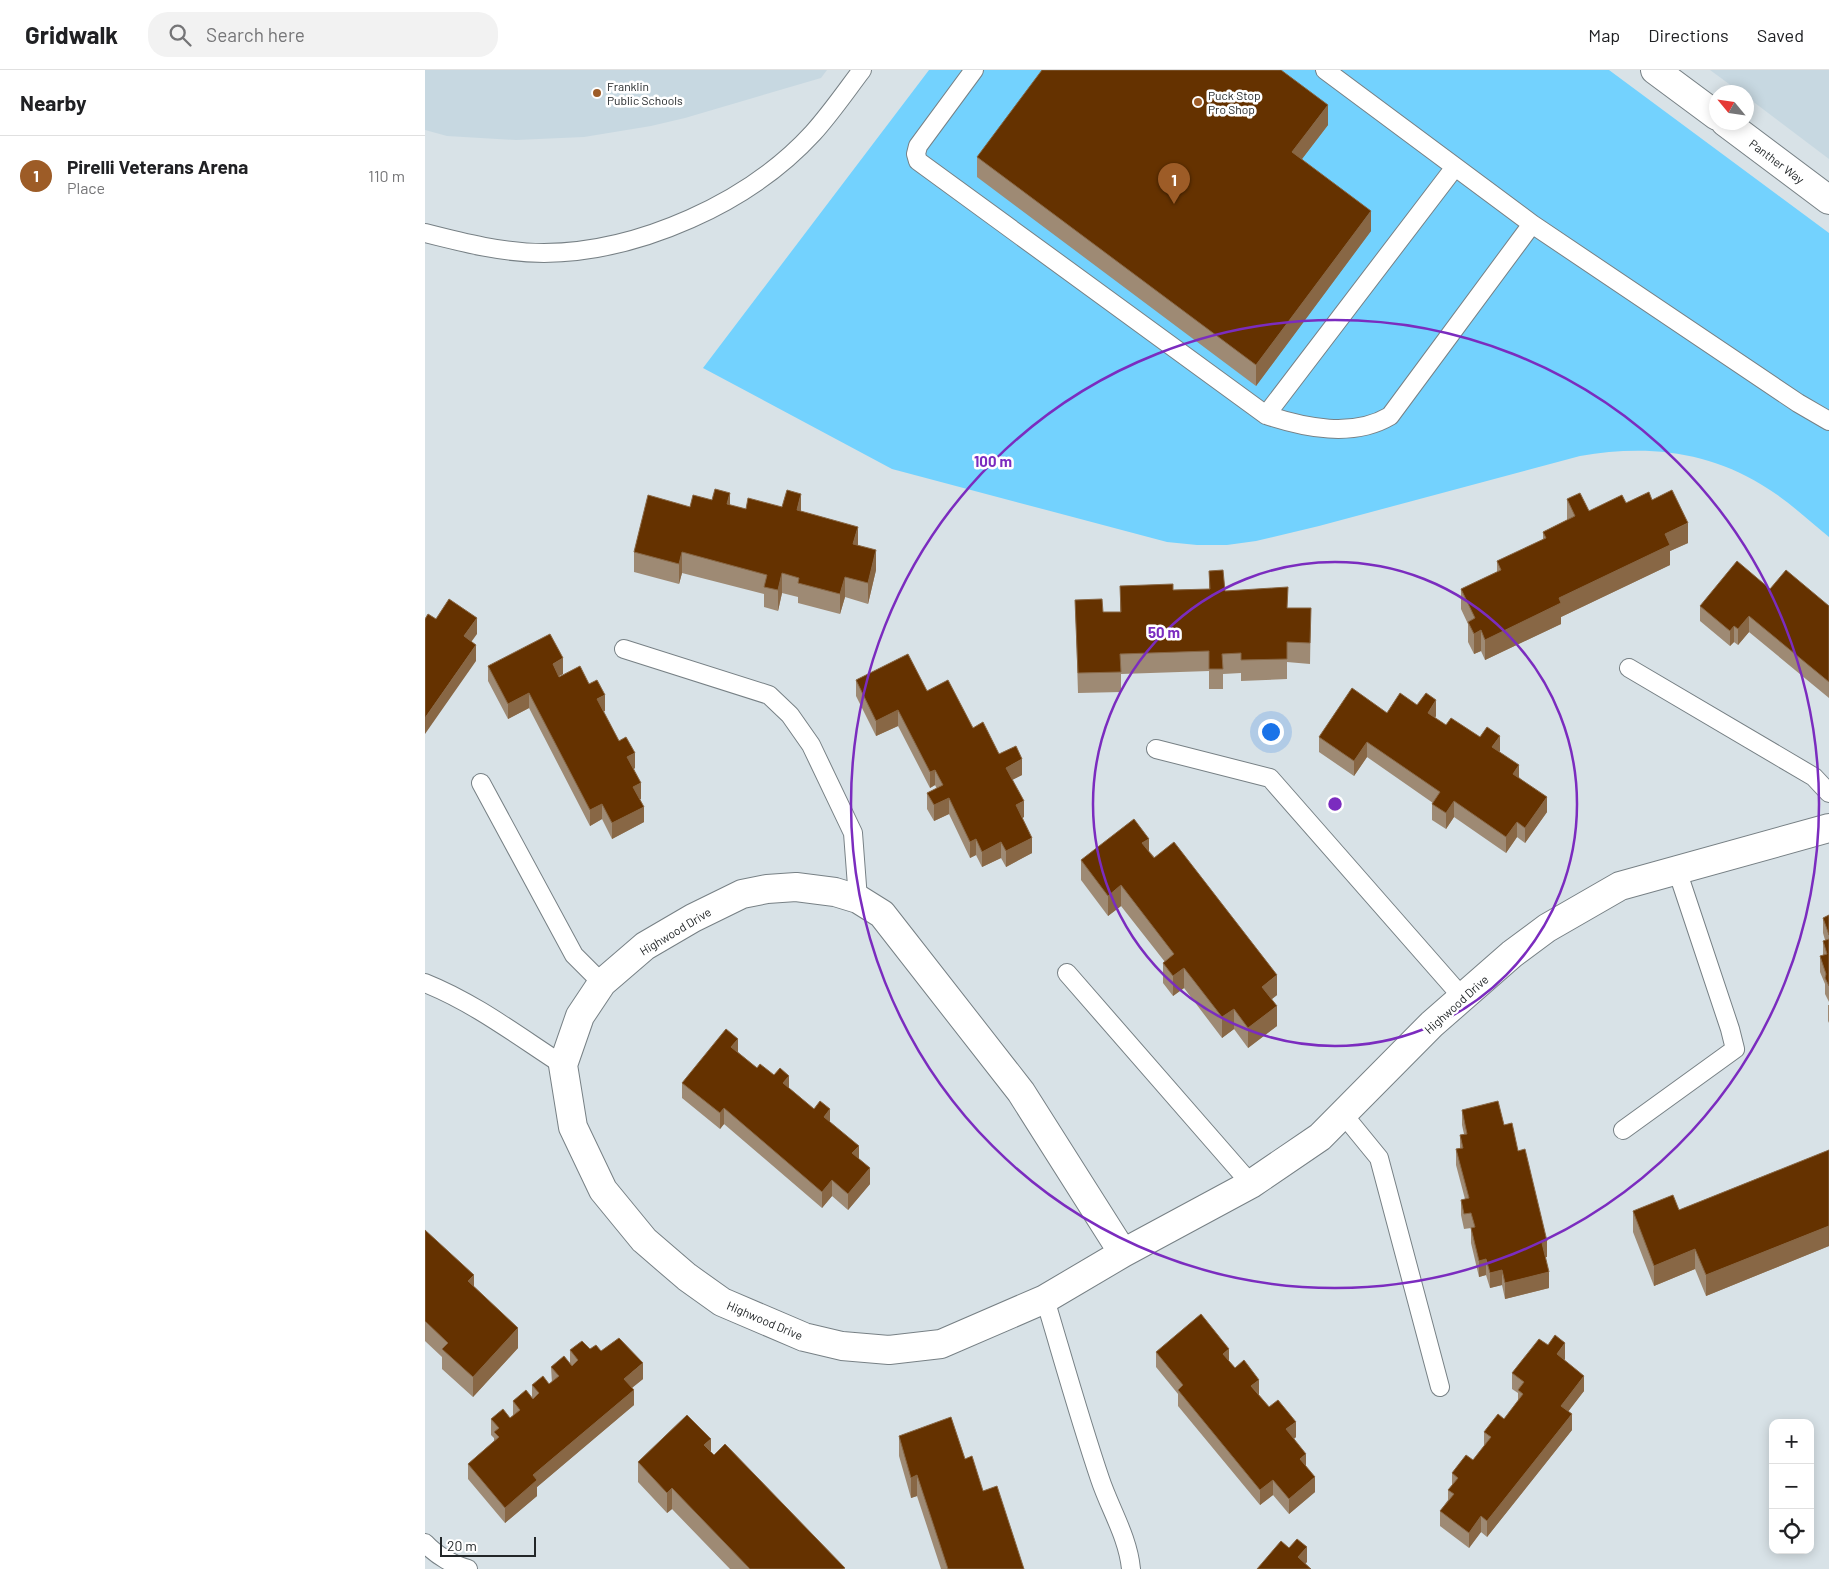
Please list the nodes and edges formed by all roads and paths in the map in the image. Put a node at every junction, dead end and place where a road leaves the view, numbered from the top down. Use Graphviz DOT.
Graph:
graph roads {
  1 [pos="862,70"];
  2 [pos="974,70"];
  3 [pos="1325,70"];
  4 [pos="1655,70"];
  5 [pos="1709,110"];
  6 [pos="1736,130"];
  7 [pos="1455,167"];
  8 [pos="1829,200"];
  9 [pos="1532,224"];
  10 [pos="425,233"];
  11 [pos="1266,415"];
  12 [pos="1829,421"];
  13 [pos="624,649"];
  14 [pos="1629,668"];
  15 [pos="1156,749"];
  16 [pos="481,783"];
  17 [pos="1829,793"];
  18 [pos="1829,828"];
  19 [pos="1677,870"];
  20 [pos="858,899"];
  21 [pos="1067,973"];
  22 [pos="425,983"];
  23 [pos="602,983"];
  24 [pos="1463,998"];
  25 [pos="563,1064"];
  26 [pos="1343,1114"];
  27 [pos="1623,1130"];
  28 [pos="1251,1184"];
  29 [pos="1123,1253"];
  30 [pos="1045,1299"];
  31 [pos="1440,1386"];
  32 [pos="425,1543"];
  33 [pos="468,1569"];
  34 [pos="1131,1569"];
  1 -- 10 [label="lane"];
  2 -- 11 [label="lane"];
  3 -- 7 [label="lane"];
  4 -- 5 [label="street"];
  6 -- 8 [label="street, Panther Way"];
  7 -- 9 [label="lane"];
  7 -- 11 [label="lane"];
  9 -- 11 [label="lane"];
  9 -- 12 [label="lane"];
  13 -- 20 [label="lane"];
  14 -- 17 [label="lane"];
  15 -- 24 [label="lane"];
  16 -- 23 [label="lane"];
  18 -- 19 [label="street, Highwood Drive"];
  19 -- 24 [label="street, Highwood Drive"];
  19 -- 27 [label="lane"];
  20 -- 23 [label="street, Highwood Drive"];
  20 -- 29 [label="street, Highwood Drive"];
  21 -- 28 [label="lane"];
  22 -- 25 [label="lane"];
  23 -- 25 [label="street, Highwood Drive"];
  24 -- 26 [label="street, Highwood Drive"];
  25 -- 30 [label="street, Highwood Drive"];
  26 -- 28 [label="street, Highwood Drive"];
  26 -- 31 [label="lane"];
  28 -- 29 [label="street, Highwood Drive"];
  29 -- 30 [label="street, Highwood Drive"];
  30 -- 34 [label="lane"];
  32 -- 33 [label="lane"];
}
